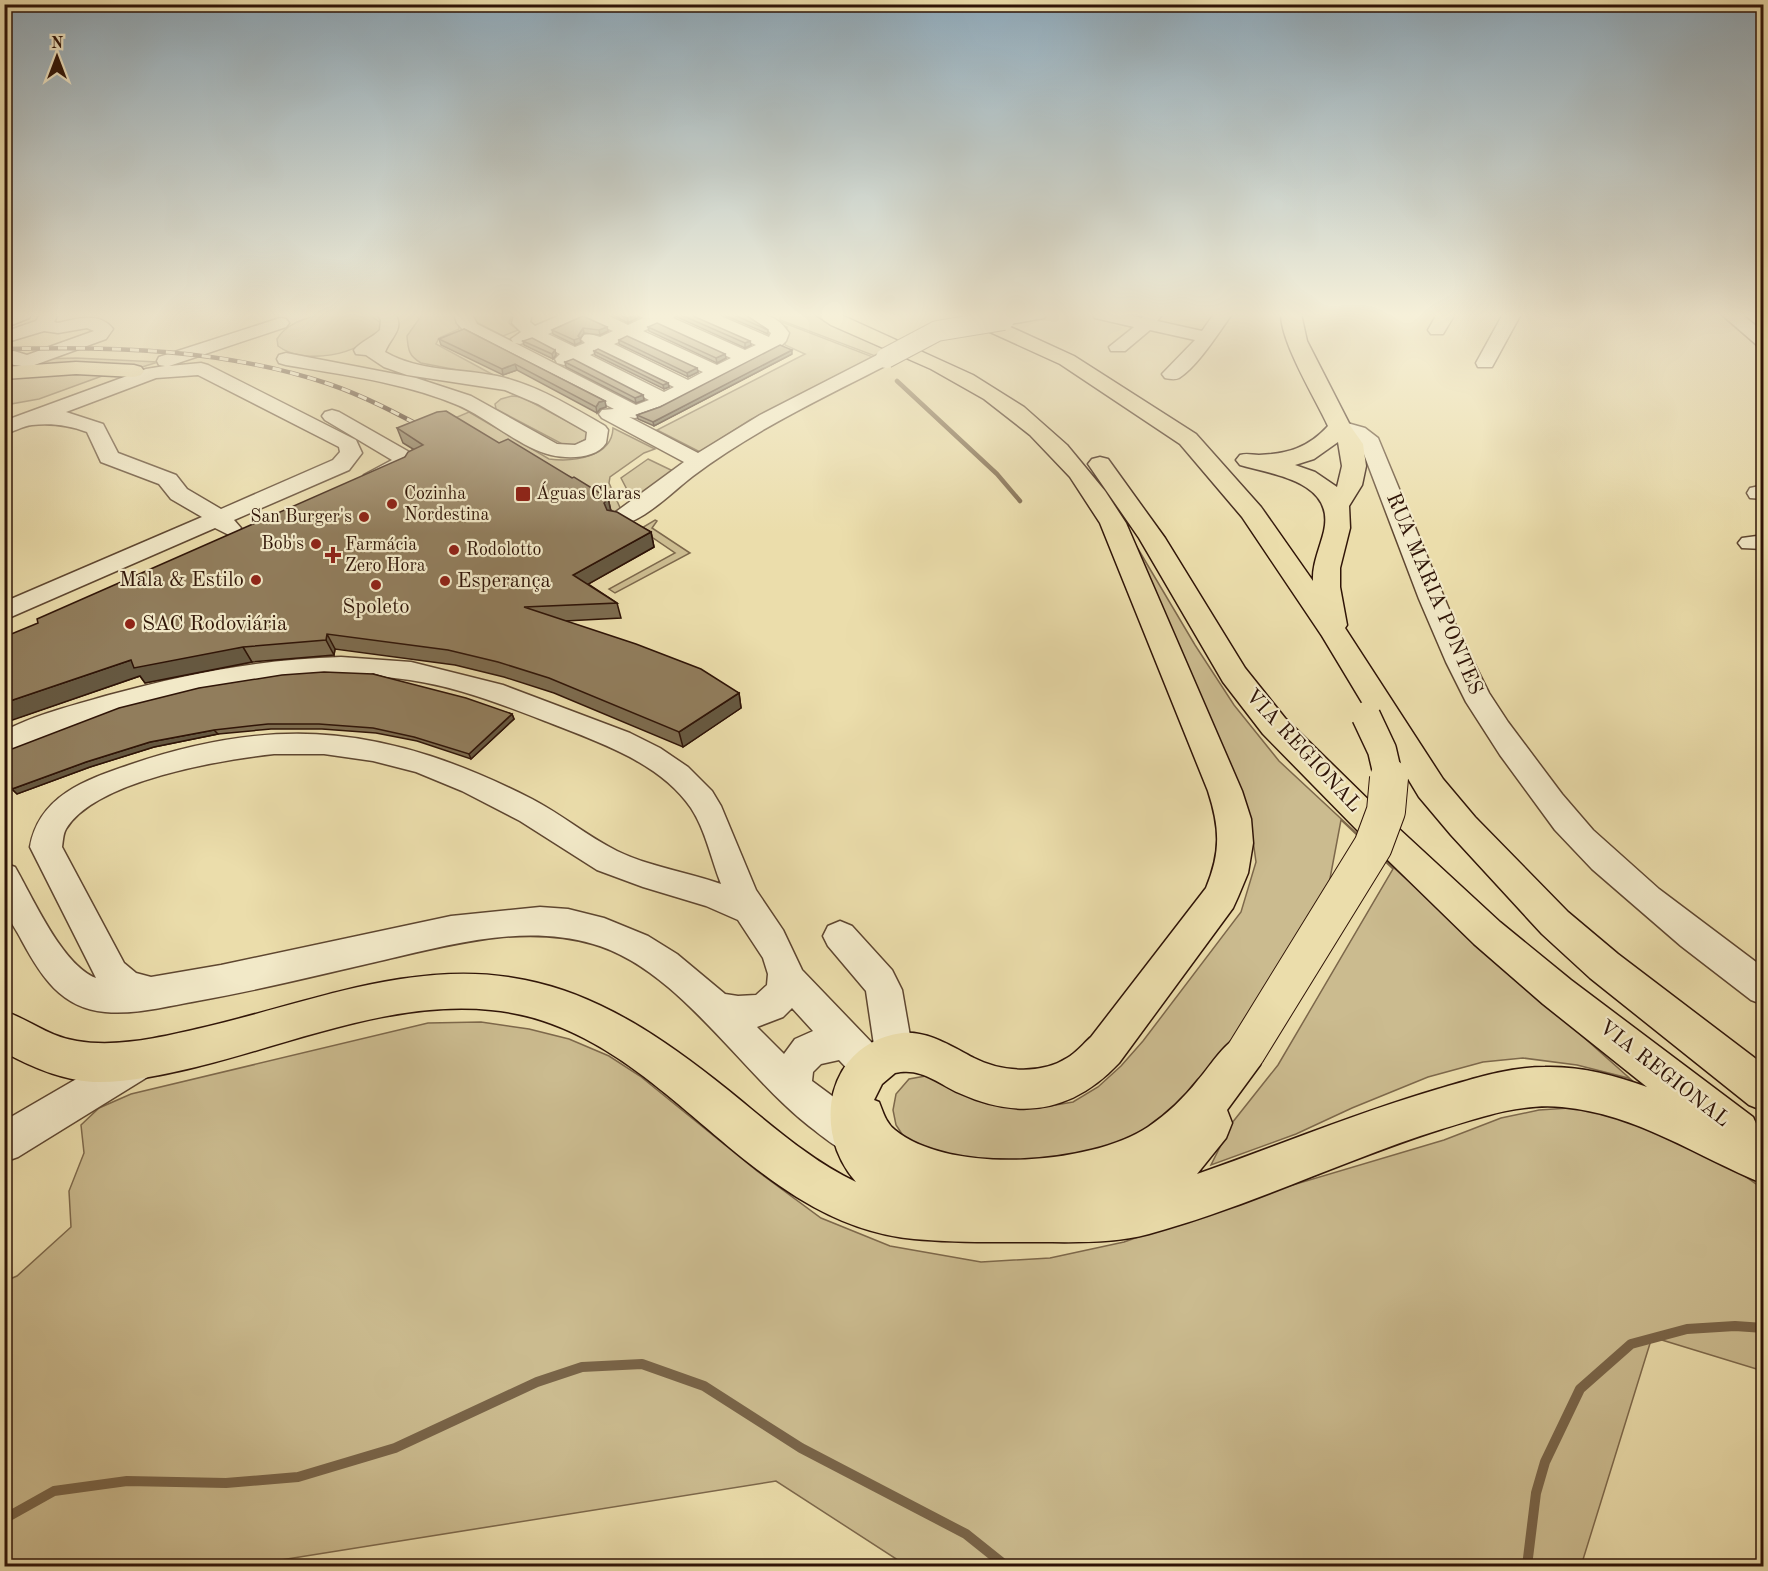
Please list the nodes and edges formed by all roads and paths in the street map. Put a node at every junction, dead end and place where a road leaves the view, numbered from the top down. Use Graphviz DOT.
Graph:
graph roads {
  1 [pos="90,387"];
  2 [pos="115,387"];
  3 [pos="240,387"];
  4 [pos="424,387"];
  5 [pos="512,387"];
  6 [pos="566,387"];
  7 [pos="576,387"];
  8 [pos="629,387"];
  9 [pos="688,387"];
  10 [pos="699,387"];
  11 [pos="828,387"];
  12 [pos="980,387"];
  13 [pos="1004,387"];
  14 [pos="1111,387"];
  15 [pos="1112,387"];
  16 [pos="1320,387"];
  17 [pos="524,392"];
  18 [pos="67,396"];
  19 [pos="635,397"];
  20 [pos="661,406"];
  21 [pos="481,407"];
  22 [pos="4,410"];
  23 [pos="450,416"];
  24 [pos="4,421"];
  25 [pos="1340,427"];
  26 [pos="635,428"];
  27 [pos="4,429"];
  28 [pos="349,435"];
  29 [pos="1188,439"];
  30 [pos="1068,458"];
  31 [pos="1248,460"];
  32 [pos="699,462"];
  33 [pos="348,490"];
  34 [pos="1125,498"];
  35 [pos="1337,505"];
  36 [pos="621,519"];
  37 [pos="223,531"];
  38 [pos="254,532"];
  39 [pos="4,612"];
  40 [pos="4,628"];
  41 [pos="1334,633"];
  42 [pos="4,744"];
  43 [pos="4,876"];
  44 [pos="749,910"];
  45 [pos="840,936"];
  46 [pos="786,976"];
  47 [pos="1764,989"];
  48 [pos="151,993"];
  49 [pos="717,1008"];
  50 [pos="4,1029"];
  51 [pos="872,1051"];
  52 [pos="1246,1052"];
  53 [pos="143,1059"];
  54 [pos="792,1088"];
  55 [pos="1764,1091"];
  56 [pos="13,1130"];
  57 [pos="852,1135"];
  58 [pos="1764,1152"];
  59 [pos="1764,1162"];
  60 [pos="954,1219"];
  61 [pos="1045,1219"];
  1 -- 18 [label="street"];
  2 -- 27 [label="street"];
  3 -- 28 [label="street"];
  4 -- 21 [label="street"];
  5 -- 17 [label="street"];
  6 -- 26 [label="street"];
  7 -- 20 [label="street"];
  8 -- 20 [label="street"];
  9 -- 20 [label="street"];
  10 -- 20 [label="street"];
  11 -- 32 [label="street, bridge"];
  12 -- 30 [label="main road"];
  13 -- 34 [label="main road, VIA REGIONAL"];
  14 -- 52 [label="main road, bridge"];
  15 -- 29 [label="main road"];
  16 -- 25 [label="main road"];
  17 -- 21 [label="street"];
  17 -- 21 [label="street"];
  18 -- 22 [label="street"];
  18 -- 24 [label="street"];
  19 -- 20 [label="street"];
  20 -- 26 [label="street"];
  21 -- 23 [label="street"];
  25 -- 31 [label="main road"];
  25 -- 35 [label="main road"];
  25 -- 47 [label="street, RUA MARIA PONTES"];
  26 -- 32 [label="street"];
  27 -- 37 [label="street"];
  28 -- 33 [label="street"];
  28 -- 37 [label="street"];
  29 -- 31 [label="main road"];
  29 -- 41 [label="main road"];
  30 -- 34 [label="main road"];
  30 -- 51 [label="main road"];
  31 -- 35 [label="main road"];
  32 -- 36 [label="street"];
  34 -- 58 [label="main road, VIA REGIONAL"];
  35 -- 41 [label="main road"];
  37 -- 38 [label="street"];
  37 -- 39 [label="street"];
  37 -- 40 [label="street"];
  41 -- 55 [label="main road"];
  42 -- 44 [label="street"];
  43 -- 48 [label="street"];
  44 -- 46 [label="street"];
  44 -- 48 [label="street"];
  45 -- 51 [label="street"];
  46 -- 49 [label="street"];
  46 -- 51 [label="street"];
  48 -- 49 [label="street"];
  49 -- 54 [label="street"];
  50 -- 53 [label="main road"];
  51 -- 52 [label="main road"];
  51 -- 54 [label="street"];
  51 -- 57 [label="main road"];
  52 -- 61 [label="main road"];
  53 -- 56 [label="street"];
  53 -- 60 [label="main road"];
  54 -- 57 [label="street"];
  57 -- 60 [label="main road"];
  59 -- 61 [label="main road"];
  60 -- 61 [label="main road"];
}
